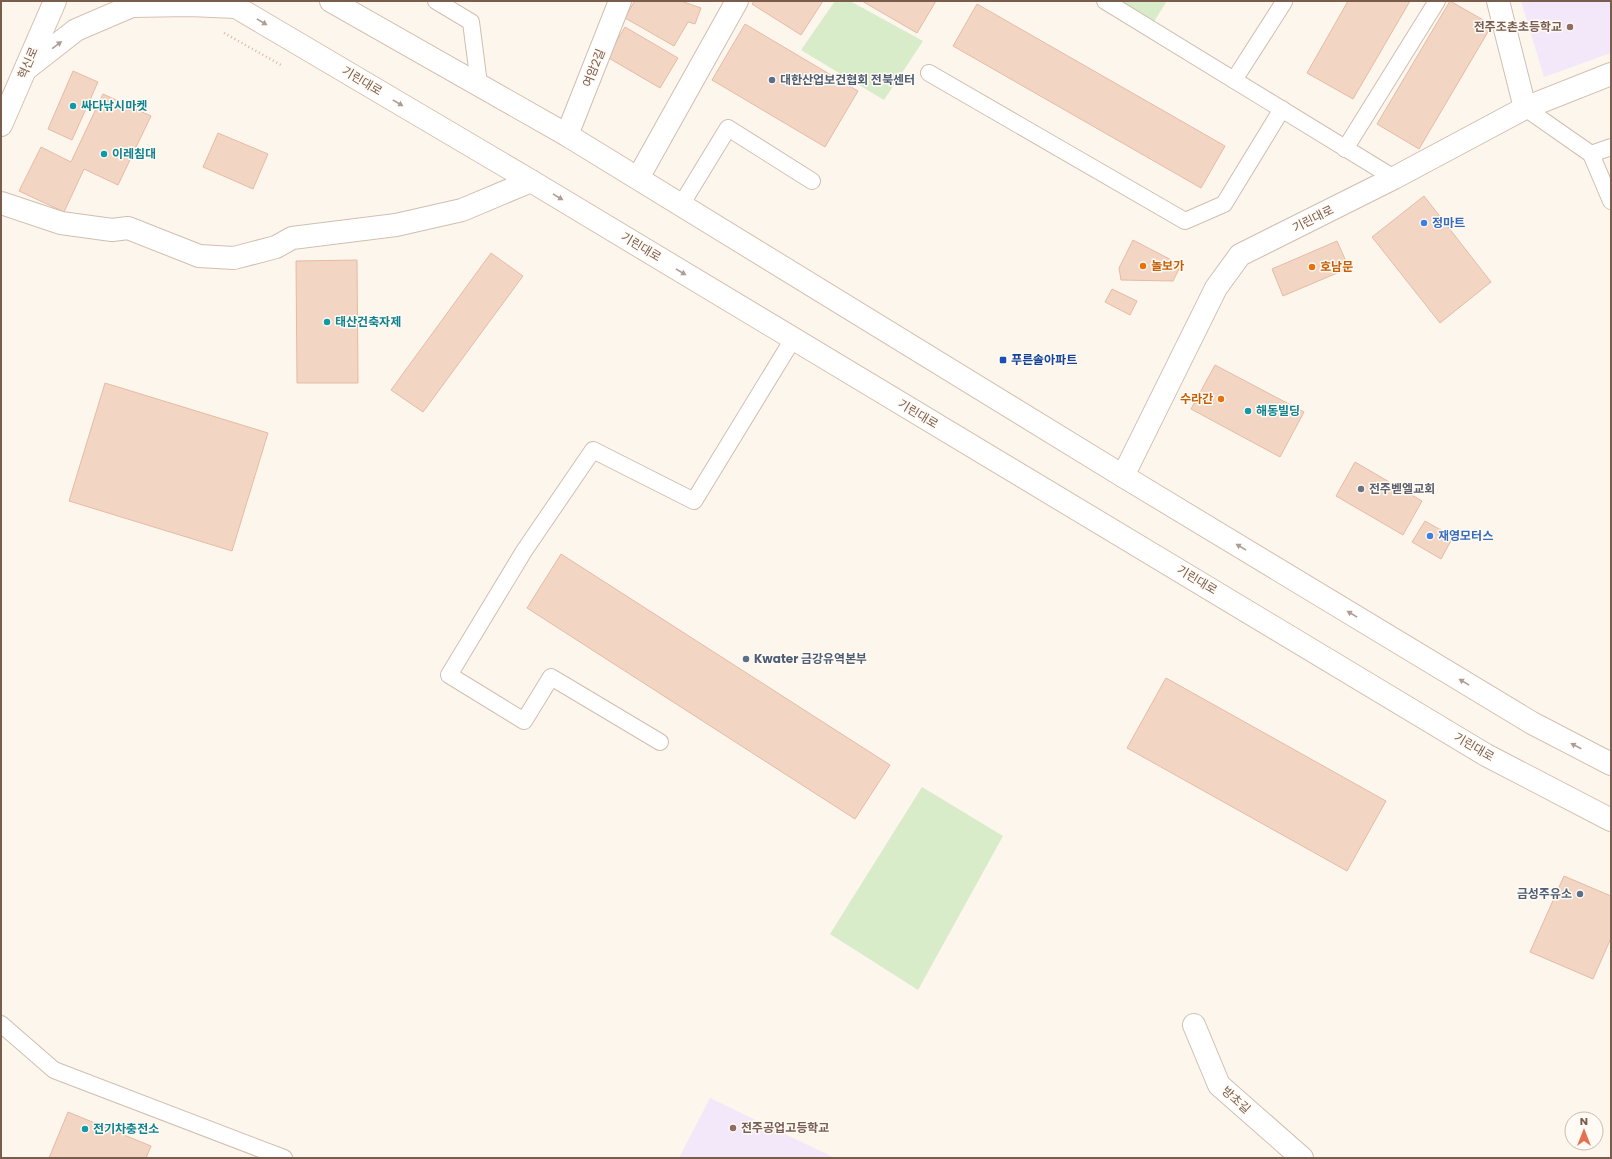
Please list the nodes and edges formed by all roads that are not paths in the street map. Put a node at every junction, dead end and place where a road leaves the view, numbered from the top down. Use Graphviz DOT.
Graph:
graph roads {
  1 [pos="55,1"];
  2 [pos="331,1"];
  3 [pos="436,1"];
  4 [pos="620,1"];
  5 [pos="736,1"];
  6 [pos="1105,1"];
  7 [pos="1282,1"];
  8 [pos="1437,1"];
  9 [pos="1498,1"];
  10 [pos="233,4"];
  11 [pos="26,68"];
  12 [pos="929,73"];
  13 [pos="1611,74"];
  14 [pos="1234,80"];
  15 [pos="479,84"];
  16 [pos="1525,108"];
  17 [pos="1282,109"];
  18 [pos="1,125"];
  19 [pos="568,135"];
  20 [pos="1611,147"];
  21 [pos="1345,149"];
  22 [pos="1591,154"];
  23 [pos="638,178"];
  24 [pos="1394,178"];
  25 [pos="531,181"];
  26 [pos="812,181"];
  27 [pos="1611,202"];
  28 [pos="1,203"];
  29 [pos="681,205"];
  30 [pos="792,339"];
  31 [pos="1123,476"];
  32 [pos="660,742"];
  33 [pos="1611,764"];
  34 [pos="1611,820"];
  35 [pos="1,1024"];
  36 [pos="1194,1025"];
  37 [pos="284,1158"];
  38 [pos="1302,1158"];
  1 -- 11 [label="street, 혁신로"];
  2 -- 15 [label="street"];
  3 -- 15 [label="lane"];
  4 -- 19 [label="street, 여암2길"];
  5 -- 23 [label="street"];
  6 -- 14 [label="lane"];
  7 -- 14 [label="lane"];
  8 -- 21 [label="lane"];
  9 -- 16 [label="street"];
  11 -- 10 [label="street, one-way"];
  10 -- 25 [label="street, 기린대로, one-way"];
  11 -- 18 [label="street, 혁신로"];
  12 -- 17 [label="lane"];
  13 -- 16 [label="street, 기린대로"];
  14 -- 17 [label="lane"];
  15 -- 19 [label="street"];
  16 -- 22 [label="lane"];
  16 -- 24 [label="street, 기린대로"];
  17 -- 21 [label="lane"];
  19 -- 23 [label="street"];
  20 -- 22 [label="lane"];
  21 -- 24 [label="lane"];
  22 -- 27 [label="lane"];
  23 -- 29 [label="street"];
  24 -- 31 [label="street, 기린대로"];
  25 -- 28 [label="street"];
  25 -- 30 [label="street, 기린대로, one-way"];
  26 -- 29 [label="lane"];
  29 -- 31 [label="street"];
  30 -- 32 [label="lane"];
  30 -- 34 [label="street, 기린대로"];
  33 -- 31 [label="street, one-way"];
  35 -- 37 [label="lane"];
  36 -- 38 [label="street, 방초길"];
}
